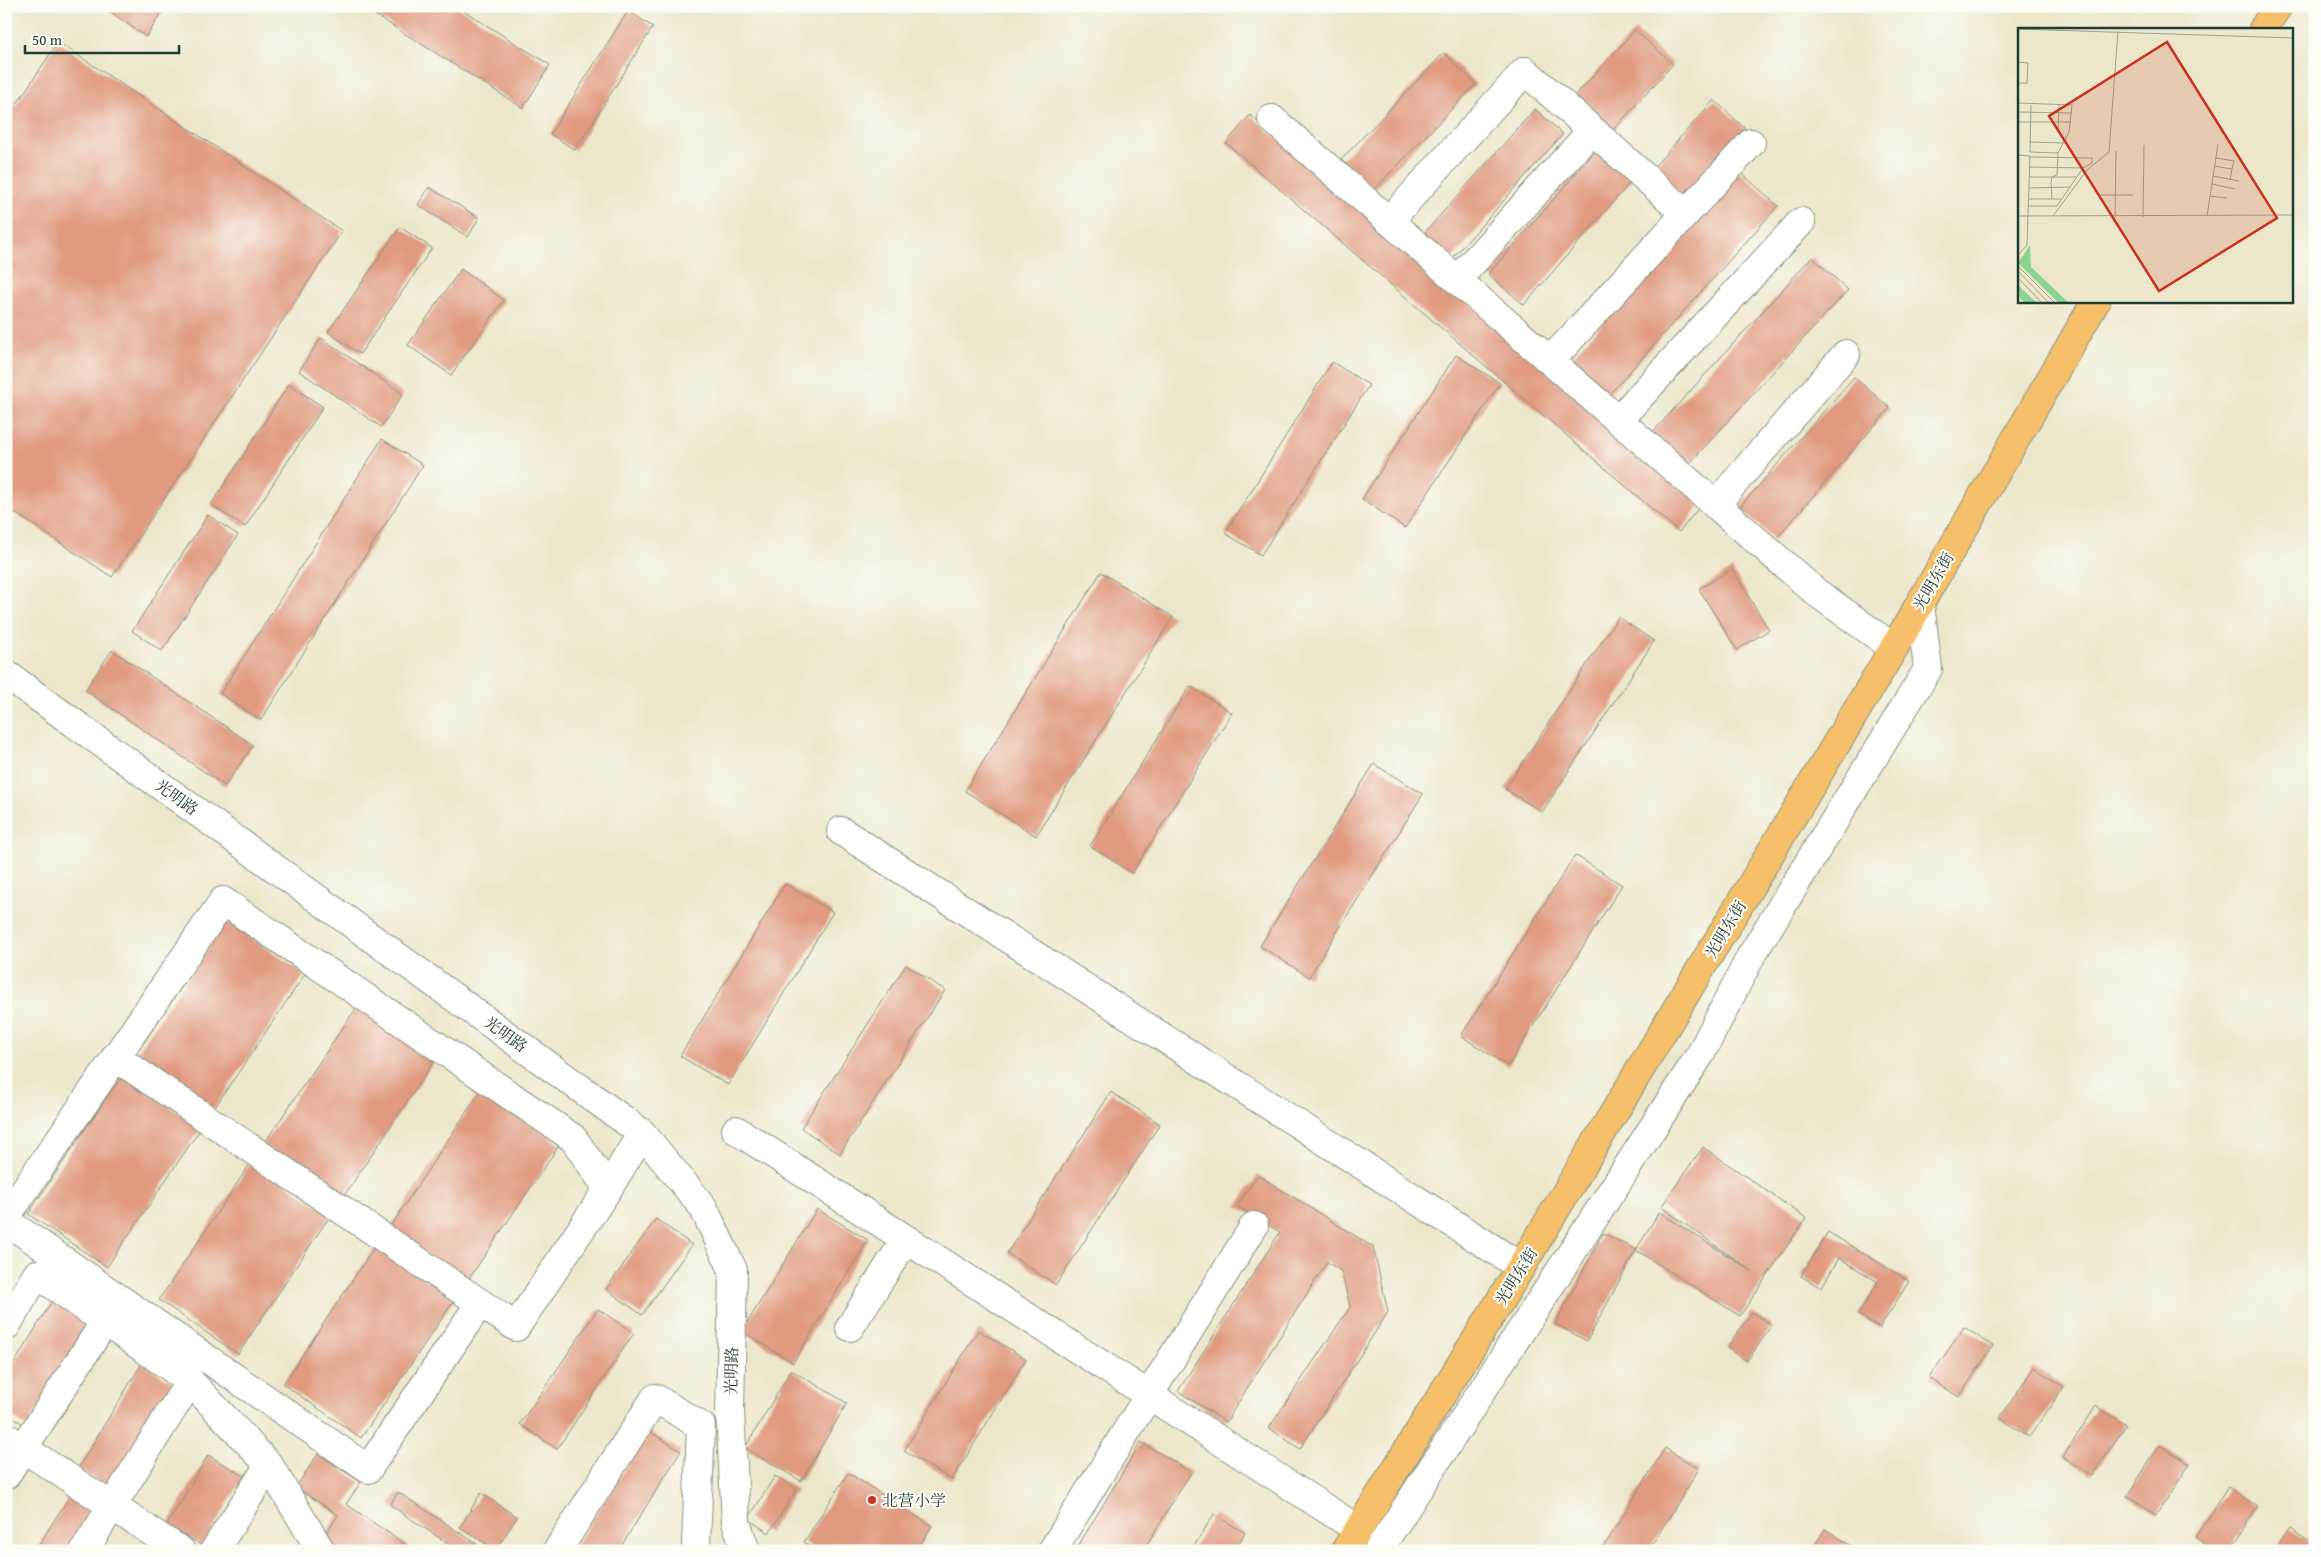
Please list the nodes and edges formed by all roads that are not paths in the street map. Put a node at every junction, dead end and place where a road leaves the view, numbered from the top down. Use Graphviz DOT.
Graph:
graph roads {
  1 [pos="2278,6"];
  2 [pos="2264,28"];
  3 [pos="1272,119"];
  4 [pos="1592,130"];
  5 [pos="1751,143"];
  6 [pos="1686,214"];
  7 [pos="1388,221"];
  8 [pos="1801,222"];
  9 [pos="1457,280"];
  10 [pos="2095,302"];
  11 [pos="1846,354"];
  12 [pos="1550,362"];
  13 [pos="1618,420"];
  14 [pos="1715,505"];
  15 [pos="1920,604"];
  16 [pos="1894,648"];
  17 [pos="6,674"];
  18 [pos="841,831"];
  19 [pos="115,1057"];
  20 [pos="736,1130"];
  21 [pos="642,1133"];
  22 [pos="608,1189"];
  23 [pos="6,1219"];
  24 [pos="1254,1226"];
  25 [pos="906,1239"];
  26 [pos="1522,1268"];
  27 [pos="480,1303"];
  28 [pos="106,1320"];
  29 [pos="6,1326"];
  30 [pos="850,1327"];
  31 [pos="190,1381"];
  32 [pos="1149,1395"];
  33 [pos="15,1443"];
  34 [pos="269,1465"];
  35 [pos="6,1476"];
  36 [pos="112,1506"];
  37 [pos="1352,1540"];
  38 [pos="696,1548"];
  39 [pos="84,1551"];
  40 [pos="181,1551"];
  41 [pos="214,1551"];
  42 [pos="321,1551"];
  43 [pos="557,1551"];
  44 [pos="746,1551"];
  45 [pos="1052,1551"];
  46 [pos="1378,1551"];
  1 -- 2 [label="main road"];
  3 -- 7 [label="street"];
  4 -- 6 [label="street"];
  4 -- 7 [label="street"];
  4 -- 9 [label="street"];
  5 -- 6 [label="street"];
  6 -- 12 [label="street"];
  7 -- 9 [label="street"];
  8 -- 13 [label="street"];
  9 -- 12 [label="street"];
  10 -- 15 [label="main road, 光明东街"];
  11 -- 14 [label="street"];
  12 -- 13 [label="street"];
  13 -- 14 [label="street"];
  14 -- 16 [label="street"];
  15 -- 16 [label="main road, 光明东街"];
  15 -- 46 [label="street"];
  16 -- 26 [label="main road, 光明东街"];
  17 -- 21 [label="street, 光明路"];
  18 -- 26 [label="street"];
  19 -- 22 [label="street"];
  19 -- 23 [label="street"];
  19 -- 27 [label="street"];
  20 -- 25 [label="street"];
  21 -- 22 [label="street"];
  21 -- 44 [label="street, 光明路"];
  22 -- 27 [label="street"];
  23 -- 27 [label="street"];
  24 -- 32 [label="street"];
  25 -- 30 [label="street"];
  25 -- 32 [label="street"];
  26 -- 37 [label="main road, 光明东街"];
  28 -- 29 [label="street"];
  28 -- 31 [label="street"];
  28 -- 33 [label="street"];
  31 -- 34 [label="street"];
  31 -- 36 [label="street"];
  32 -- 37 [label="street"];
  32 -- 45 [label="street"];
  33 -- 35 [label="street"];
  33 -- 36 [label="street"];
  34 -- 41 [label="street"];
  34 -- 42 [label="street"];
  36 -- 39 [label="street"];
  36 -- 40 [label="street"];
  38 -- 43 [label="street"];
}
